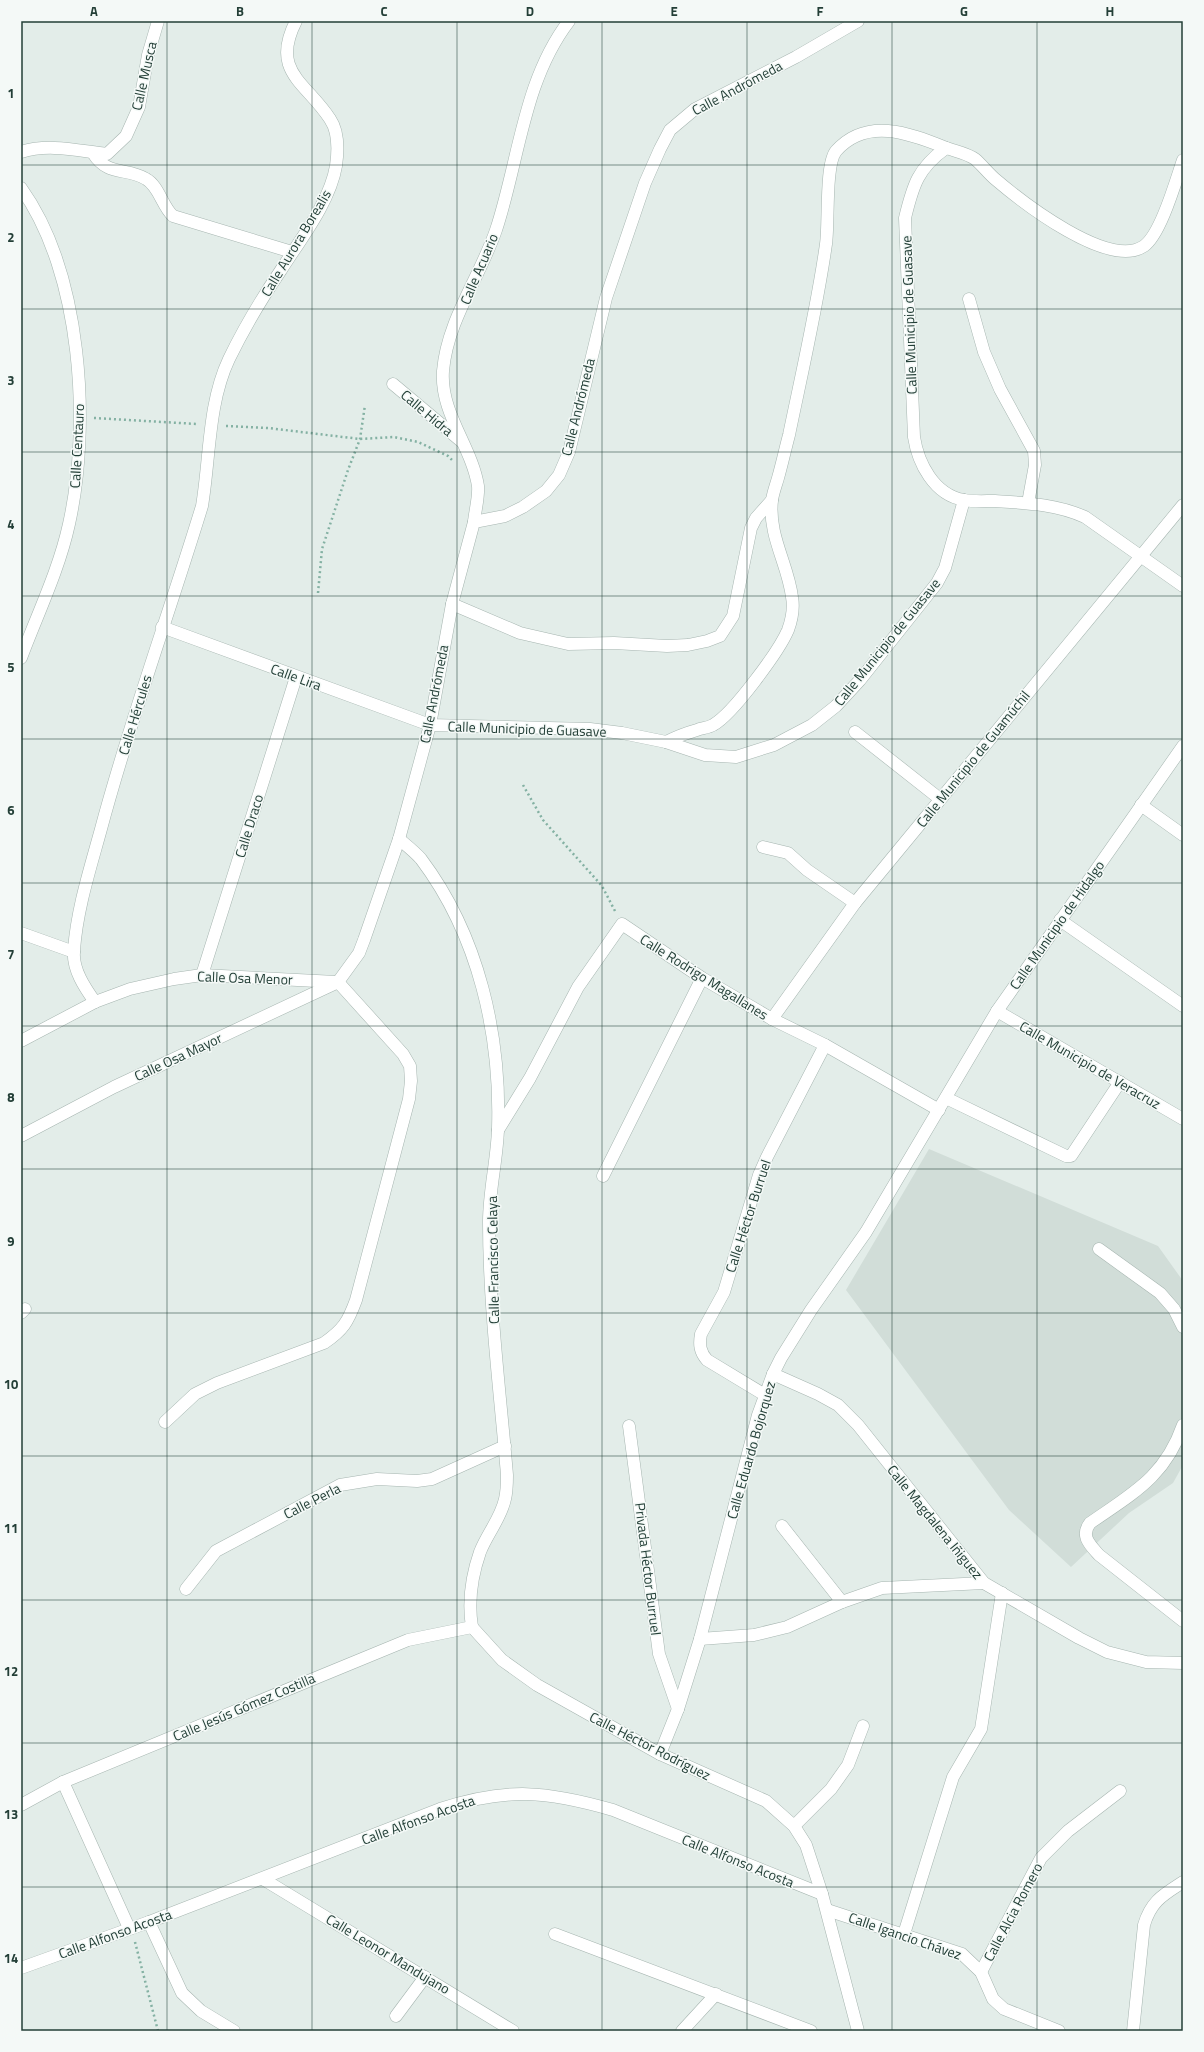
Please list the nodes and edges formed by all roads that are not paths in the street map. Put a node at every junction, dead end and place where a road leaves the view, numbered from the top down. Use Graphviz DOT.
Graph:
graph roads {
  1 [pos="158,21"];
  2 [pos="296,21"];
  3 [pos="569,21"];
  4 [pos="858,21"];
  5 [pos="946,148"];
  6 [pos="21,152"];
  7 [pos="93,153"];
  8 [pos="1183,160"];
  9 [pos="21,188"];
  10 [pos="292,252"];
  11 [pos="969,299"];
  12 [pos="393,384"];
  13 [pos="212,425"];
  14 [pos="462,442"];
  15 [pos="772,500"];
  16 [pos="964,500"];
  17 [pos="1028,503"];
  18 [pos="1183,505"];
  19 [pos="474,522"];
  20 [pos="1141,557"];
  21 [pos="1183,586"];
  22 [pos="452,604"];
  23 [pos="162,627"];
  24 [pos="21,658"];
  25 [pos="296,677"];
  26 [pos="430,725"];
  27 [pos="855,732"];
  28 [pos="666,742"];
  29 [pos="1183,746"];
  30 [pos="940,799"];
  31 [pos="1142,804"];
  32 [pos="1183,835"];
  33 [pos="399,839"];
  34 [pos="763,847"];
  35 [pos="855,903"];
  36 [pos="1060,920"];
  37 [pos="21,933"];
  38 [pos="74,952"];
  39 [pos="202,975"];
  40 [pos="702,978"];
  41 [pos="338,982"];
  42 [pos="95,1002"];
  43 [pos="1183,1006"];
  44 [pos="997,1011"];
  45 [pos="772,1020"];
  46 [pos="21,1041"];
  47 [pos="825,1045"];
  48 [pos="1120,1082"];
  49 [pos="946,1098"];
  50 [pos="939,1110"];
  51 [pos="1183,1119"];
  52 [pos="498,1130"];
  53 [pos="21,1136"];
  54 [pos="603,1176"];
  55 [pos="1099,1249"];
  56 [pos="1183,1328"];
  57 [pos="773,1374"];
  58 [pos="765,1394"];
  59 [pos="165,1422"];
  60 [pos="1183,1424"];
  61 [pos="629,1426"];
  62 [pos="504,1446"];
  63 [pos="782,1526"];
  64 [pos="984,1583"];
  65 [pos="186,1589"];
  66 [pos="1002,1593"];
  67 [pos="842,1602"];
  68 [pos="1183,1621"];
  69 [pos="472,1627"];
  70 [pos="700,1639"];
  71 [pos="1183,1663"];
  72 [pos="678,1709"];
  73 [pos="863,1726"];
  74 [pos="660,1754"];
  75 [pos="63,1782"];
  76 [pos="1120,1791"];
  77 [pos="21,1805"];
  78 [pos="794,1826"];
  79 [pos="263,1879"];
  80 [pos="1183,1882"];
  81 [pos="822,1894"];
  82 [pos="827,1910"];
  83 [pos="149,1922"];
  84 [pos="128,1928"];
  85 [pos="555,1934"];
  86 [pos="904,1934"];
  87 [pos="21,1968"];
  88 [pos="981,1972"];
  89 [pos="425,1977"];
  90 [pos="716,1994"];
  91 [pos="396,2016"];
  92 [pos="234,2031"];
  93 [pos="513,2031"];
  94 [pos="682,2031"];
  95 [pos="812,2031"];
  96 [pos="858,2031"];
  97 [pos="1059,2031"];
  98 [pos="1133,2031"];
  1 -- 7 [label="street, Calle Musca"];
  2 -- 10 [label="street, Calle Aurora Borealis"];
  3 -- 14 [label="street, Calle Acuario"];
  4 -- 19 [label="street, Calle Andrómeda"];
  5 -- 8 [label="street"];
  5 -- 15 [label="street"];
  5 -- 16 [label="street, Calle Municipio de Guasave"];
  6 -- 7 [label="street, Calle Musca"];
  7 -- 10 [label="street"];
  9 -- 24 [label="street, Calle Centauro"];
  10 -- 13 [label="street, Calle Aurora Borealis"];
  11 -- 17 [label="street"];
  12 -- 14 [label="street, Calle Hidra"];
  13 -- 23 [label="street, Calle Hércules"];
  14 -- 19 [label="street, Calle Acuario"];
  15 -- 22 [label="street"];
  15 -- 28 [label="street"];
  16 -- 17 [label="street"];
  16 -- 28 [label="street, Calle Municipio de Guasave"];
  17 -- 20 [label="street"];
  18 -- 20 [label="street, Calle Municipio de Guamúchil"];
  19 -- 22 [label="street, Calle Andrómeda"];
  20 -- 21 [label="street"];
  20 -- 30 [label="street, Calle Municipio de Guamúchil"];
  22 -- 26 [label="street, Calle Andrómeda"];
  23 -- 25 [label="street, Calle Lira"];
  23 -- 38 [label="street, Calle Hércules"];
  25 -- 26 [label="street, Calle Lira"];
  25 -- 39 [label="street, Calle Draco"];
  26 -- 28 [label="street, Calle Municipio de Guasave"];
  26 -- 33 [label="street, Calle Andrómeda"];
  27 -- 30 [label="street"];
  29 -- 31 [label="street, Calle Municipio de Hidalgo"];
  30 -- 35 [label="street, Calle Municipio de Guamúchil"];
  31 -- 32 [label="street"];
  31 -- 36 [label="street, Calle Municipio de Hidalgo"];
  33 -- 41 [label="street, Calle Andrómeda"];
  33 -- 52 [label="street, Calle Francisco Celaya"];
  34 -- 35 [label="street"];
  35 -- 45 [label="street, Calle Municipio de Guamúchil"];
  36 -- 43 [label="street"];
  36 -- 44 [label="street, Calle Municipio de Hidalgo"];
  37 -- 38 [label="street"];
  38 -- 42 [label="street, Calle Hércules"];
  39 -- 41 [label="street, Calle Osa Menor"];
  39 -- 42 [label="street, Calle Osa Menor"];
  40 -- 45 [label="street, Calle Rodrigo Magallanes"];
  40 -- 52 [label="street, Calle Rodrigo Magallanes"];
  40 -- 54 [label="street"];
  41 -- 53 [label="street, Calle Osa Mayor"];
  41 -- 59 [label="street"];
  42 -- 46 [label="street, Calle Osa Menor"];
  44 -- 48 [label="street, Calle Municipio de Veracruz"];
  44 -- 49 [label="street, Calle Municipio de Hidalgo"];
  45 -- 47 [label="street, Calle Rodrigo Magallanes"];
  47 -- 50 [label="street, Calle Rodrigo Magallanes"];
  47 -- 58 [label="street, Calle Héctor Burruel"];
  48 -- 49 [label="street"];
  48 -- 51 [label="street, Calle Municipio de Veracruz"];
  49 -- 50 [label="street, Calle Municipio de Hidalgo"];
  50 -- 57 [label="street, Calle Eduardo Bojorquez"];
  52 -- 62 [label="street, Calle Francisco Celaya"];
  55 -- 56 [label="street"];
  57 -- 58 [label="street, Calle Eduardo Bojorquez"];
  57 -- 64 [label="street, Calle Magdalena Iñiguez"];
  58 -- 70 [label="street, Calle Eduardo Bojorquez"];
  60 -- 68 [label="street"];
  61 -- 72 [label="street, Privada Héctor Burruel"];
  62 -- 65 [label="street, Calle Perla"];
  62 -- 69 [label="street, Calle Francisco Celaya"];
  63 -- 67 [label="street"];
  64 -- 66 [label="street, Calle Magdalena Iñiguez"];
  64 -- 67 [label="street"];
  66 -- 71 [label="street, Calle Magdalena Iñiguez"];
  66 -- 86 [label="street"];
  67 -- 70 [label="street"];
  69 -- 74 [label="street, Calle Héctor Rodríguez"];
  69 -- 75 [label="street, Calle Jesús Gómez Costilla"];
  70 -- 72 [label="street, Calle Eduardo Bojorquez"];
  72 -- 74 [label="street, Calle Eduardo Bojorquez"];
  73 -- 78 [label="street"];
  74 -- 78 [label="street, Calle Héctor Rodríguez"];
  75 -- 77 [label="street, Calle Jesús Gómez Costilla"];
  75 -- 84 [label="street"];
  76 -- 88 [label="street, Calle Alcia Romero"];
  78 -- 81 [label="street, Calle Héctor Rodríguez"];
  79 -- 81 [label="street, Calle Alfonso Acosta"];
  79 -- 83 [label="street, Calle Alfonso Acosta"];
  79 -- 89 [label="street, Calle Leonor Mandujano"];
  80 -- 98 [label="street"];
  81 -- 82 [label="street"];
  82 -- 86 [label="street, Calle Igancio Chávez"];
  82 -- 96 [label="street"];
  83 -- 84 [label="street, Calle Alfonso Acosta"];
  83 -- 92 [label="street"];
  84 -- 87 [label="street, Calle Alfonso Acosta"];
  85 -- 90 [label="street"];
  86 -- 88 [label="street, Calle Igancio Chávez"];
  88 -- 97 [label="street, Calle Igancio Chávez"];
  89 -- 91 [label="street"];
  89 -- 93 [label="street, Calle Leonor Mandujano"];
  90 -- 94 [label="street"];
  90 -- 95 [label="street"];
}
